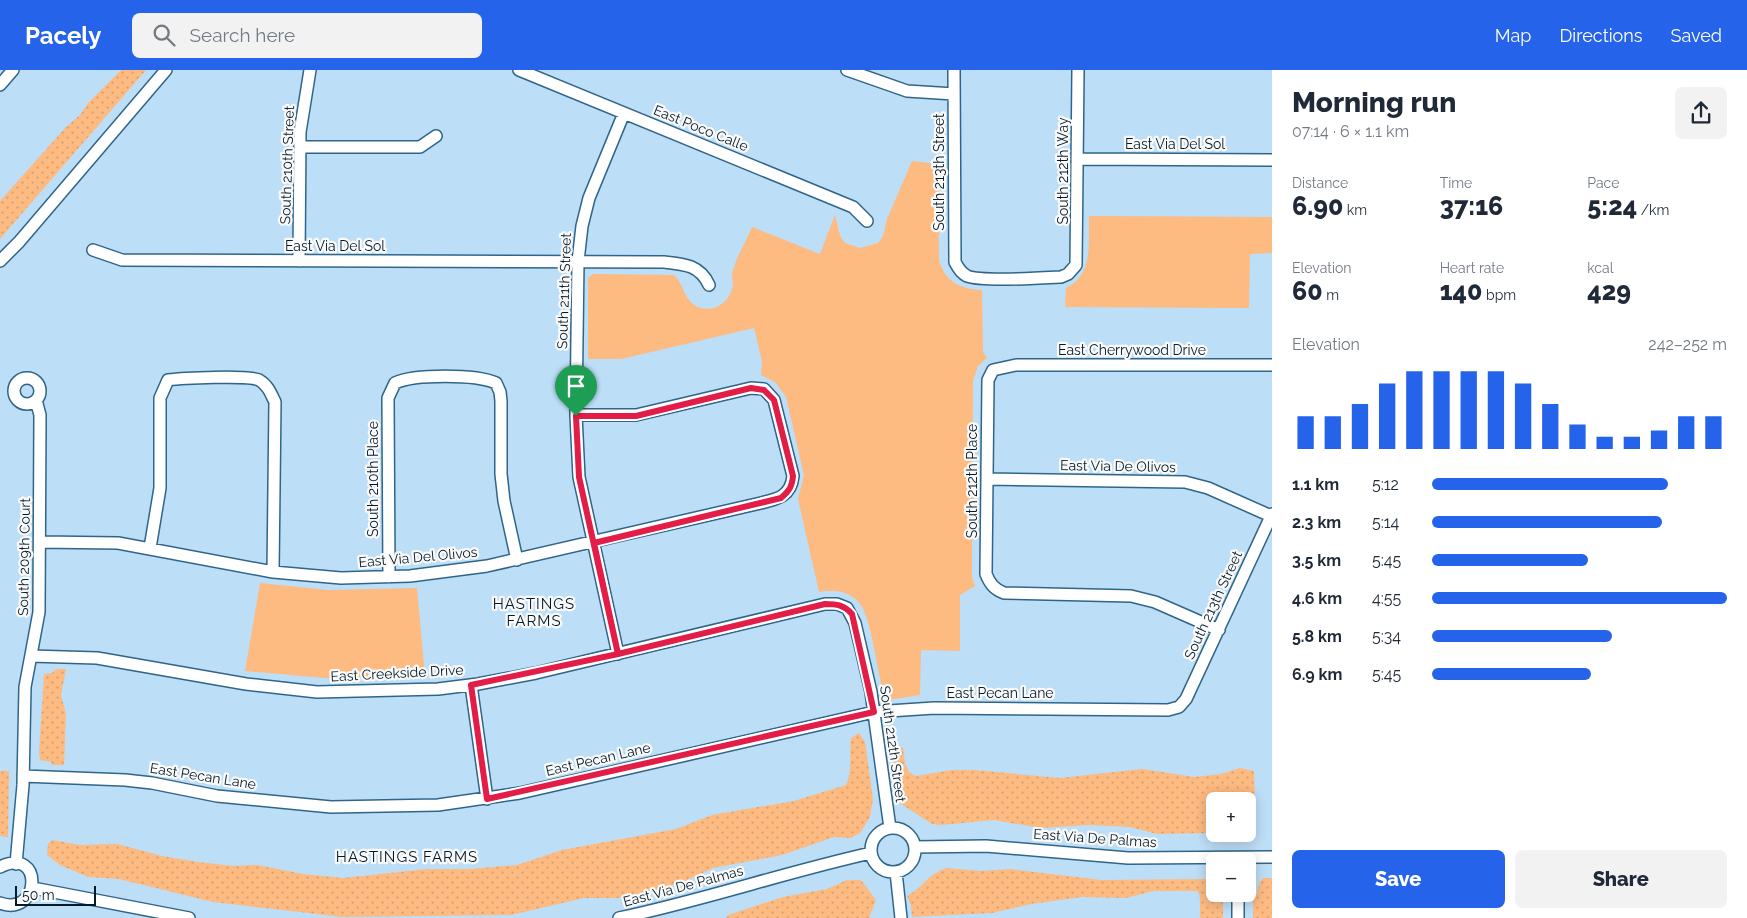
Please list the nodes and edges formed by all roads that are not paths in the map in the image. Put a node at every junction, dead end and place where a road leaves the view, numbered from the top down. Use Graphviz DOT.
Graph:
graph roads {
  1 [pos="13,70"];
  2 [pos="166,70"];
  3 [pos="310,70"];
  4 [pos="519,70"];
  5 [pos="847,70"];
  6 [pos="954,70"];
  7 [pos="1078,70"];
  8 [pos="0,85"];
  9 [pos="954,94"];
  10 [pos="624,113"];
  11 [pos="436,136"];
  12 [pos="300,147"];
  13 [pos="1078,159"];
  14 [pos="1272,160"];
  15 [pos="867,221"];
  16 [pos="93,250"];
  17 [pos="0,261"];
  18 [pos="299,261"];
  19 [pos="578,262"];
  20 [pos="1072,271"];
  21 [pos="709,285"];
  22 [pos="1272,365"];
  23 [pos="993,370"];
  24 [pos="36,400"];
  25 [pos="576,416"];
  26 [pos="988,479"];
  27 [pos="1271,515"];
  28 [pos="40,542"];
  29 [pos="594,543"];
  30 [pos="150,548"];
  31 [pos="517,560"];
  32 [pos="273,572"];
  33 [pos="389,577"];
  34 [pos="847,608"];
  35 [pos="1219,630"];
  36 [pos="618,654"];
  37 [pos="31,656"];
  38 [pos="471,685"];
  39 [pos="1178,707"];
  40 [pos="874,712"];
  41 [pos="23,776"];
  42 [pos="487,799"];
  43 [pos="890,828"];
  44 [pos="915,847"];
  45 [pos="871,853"];
  46 [pos="1272,857"];
  47 [pos="1256,858"];
  48 [pos="1206,859"];
  49 [pos="16,864"];
  50 [pos="0,867"];
  51 [pos="896,872"];
  52 [pos="33,888"];
  53 [pos="1238,902"];
  54 [pos="6,909"];
  55 [pos="189,918"];
  56 [pos="619,918"];
  57 [pos="901,918"];
  58 [pos="1238,918"];
  1 -- 8 [label="street"];
  2 -- 17 [label="street"];
  3 -- 12 [label="street, South 210th Street"];
  4 -- 10 [label="street, East Poco Calle"];
  5 -- 9 [label="street"];
  6 -- 9 [label="street, South 213th Street"];
  7 -- 13 [label="street, South 212th Way"];
  9 -- 20 [label="street, South 213th Street"];
  10 -- 15 [label="street, East Poco Calle"];
  10 -- 19 [label="street, South 211th Street"];
  11 -- 12 [label="street"];
  12 -- 18 [label="street, South 210th Street"];
  13 -- 14 [label="street, East Via Del Sol"];
  13 -- 20 [label="street, South 212th Way"];
  16 -- 18 [label="street, East Via Del Sol"];
  18 -- 19 [label="street, East Via Del Sol"];
  19 -- 21 [label="street, East Via Del Sol"];
  19 -- 25 [label="street, South 211th Street"];
  22 -- 23 [label="street, East Cherrywood Drive"];
  23 -- 26 [label="street, South 212th Place"];
  24 -- 28 [label="street, South 209th Court"];
  25 -- 29 [label="street, South 211th Street"];
  25 -- 29 [label="street, East Via Del Olivos"];
  26 -- 27 [label="street, East Via De Olivos"];
  26 -- 35 [label="street, South 212th Place"];
  27 -- 35 [label="street, South 213th Street"];
  28 -- 30 [label="street, East Via Del Olivos"];
  28 -- 37 [label="street, South 209th Court"];
  29 -- 31 [label="street, East Via Del Olivos"];
  29 -- 36 [label="street, South 211th Street"];
  30 -- 32 [label="street, East Via Del Olivos"];
  30 -- 32 [label="street"];
  31 -- 33 [label="street, East Via Del Olivos"];
  31 -- 33 [label="street, South 210th Place"];
  32 -- 33 [label="street, East Via Del Olivos"];
  34 -- 36 [label="street, East Creekside Drive"];
  34 -- 40 [label="street, South 212th Street"];
  35 -- 39 [label="street, South 213th Street"];
  36 -- 38 [label="street, East Creekside Drive"];
  37 -- 38 [label="street, East Creekside Drive"];
  37 -- 41 [label="street, South 209th Court"];
  38 -- 42 [label="street"];
  39 -- 40 [label="street, East Pecan Lane"];
  40 -- 42 [label="street, East Pecan Lane"];
  40 -- 43 [label="street, South 212th Street"];
  41 -- 42 [label="street, East Pecan Lane"];
  41 -- 49 [label="street, South 209th Court"];
  43 -- 44 [label="street"];
  43 -- 45 [label="street"];
  44 -- 48 [label="street, East Via De Palmas"];
  44 -- 51 [label="street"];
  45 -- 51 [label="street"];
  45 -- 56 [label="street, East Via De Palmas"];
  46 -- 47 [label="street, East Via De Palmas"];
  49 -- 50 [label="street"];
  49 -- 52 [label="street"];
  51 -- 57 [label="street"];
  52 -- 54 [label="street"];
  52 -- 55 [label="street"];
  53 -- 58 [label="street"];
}
